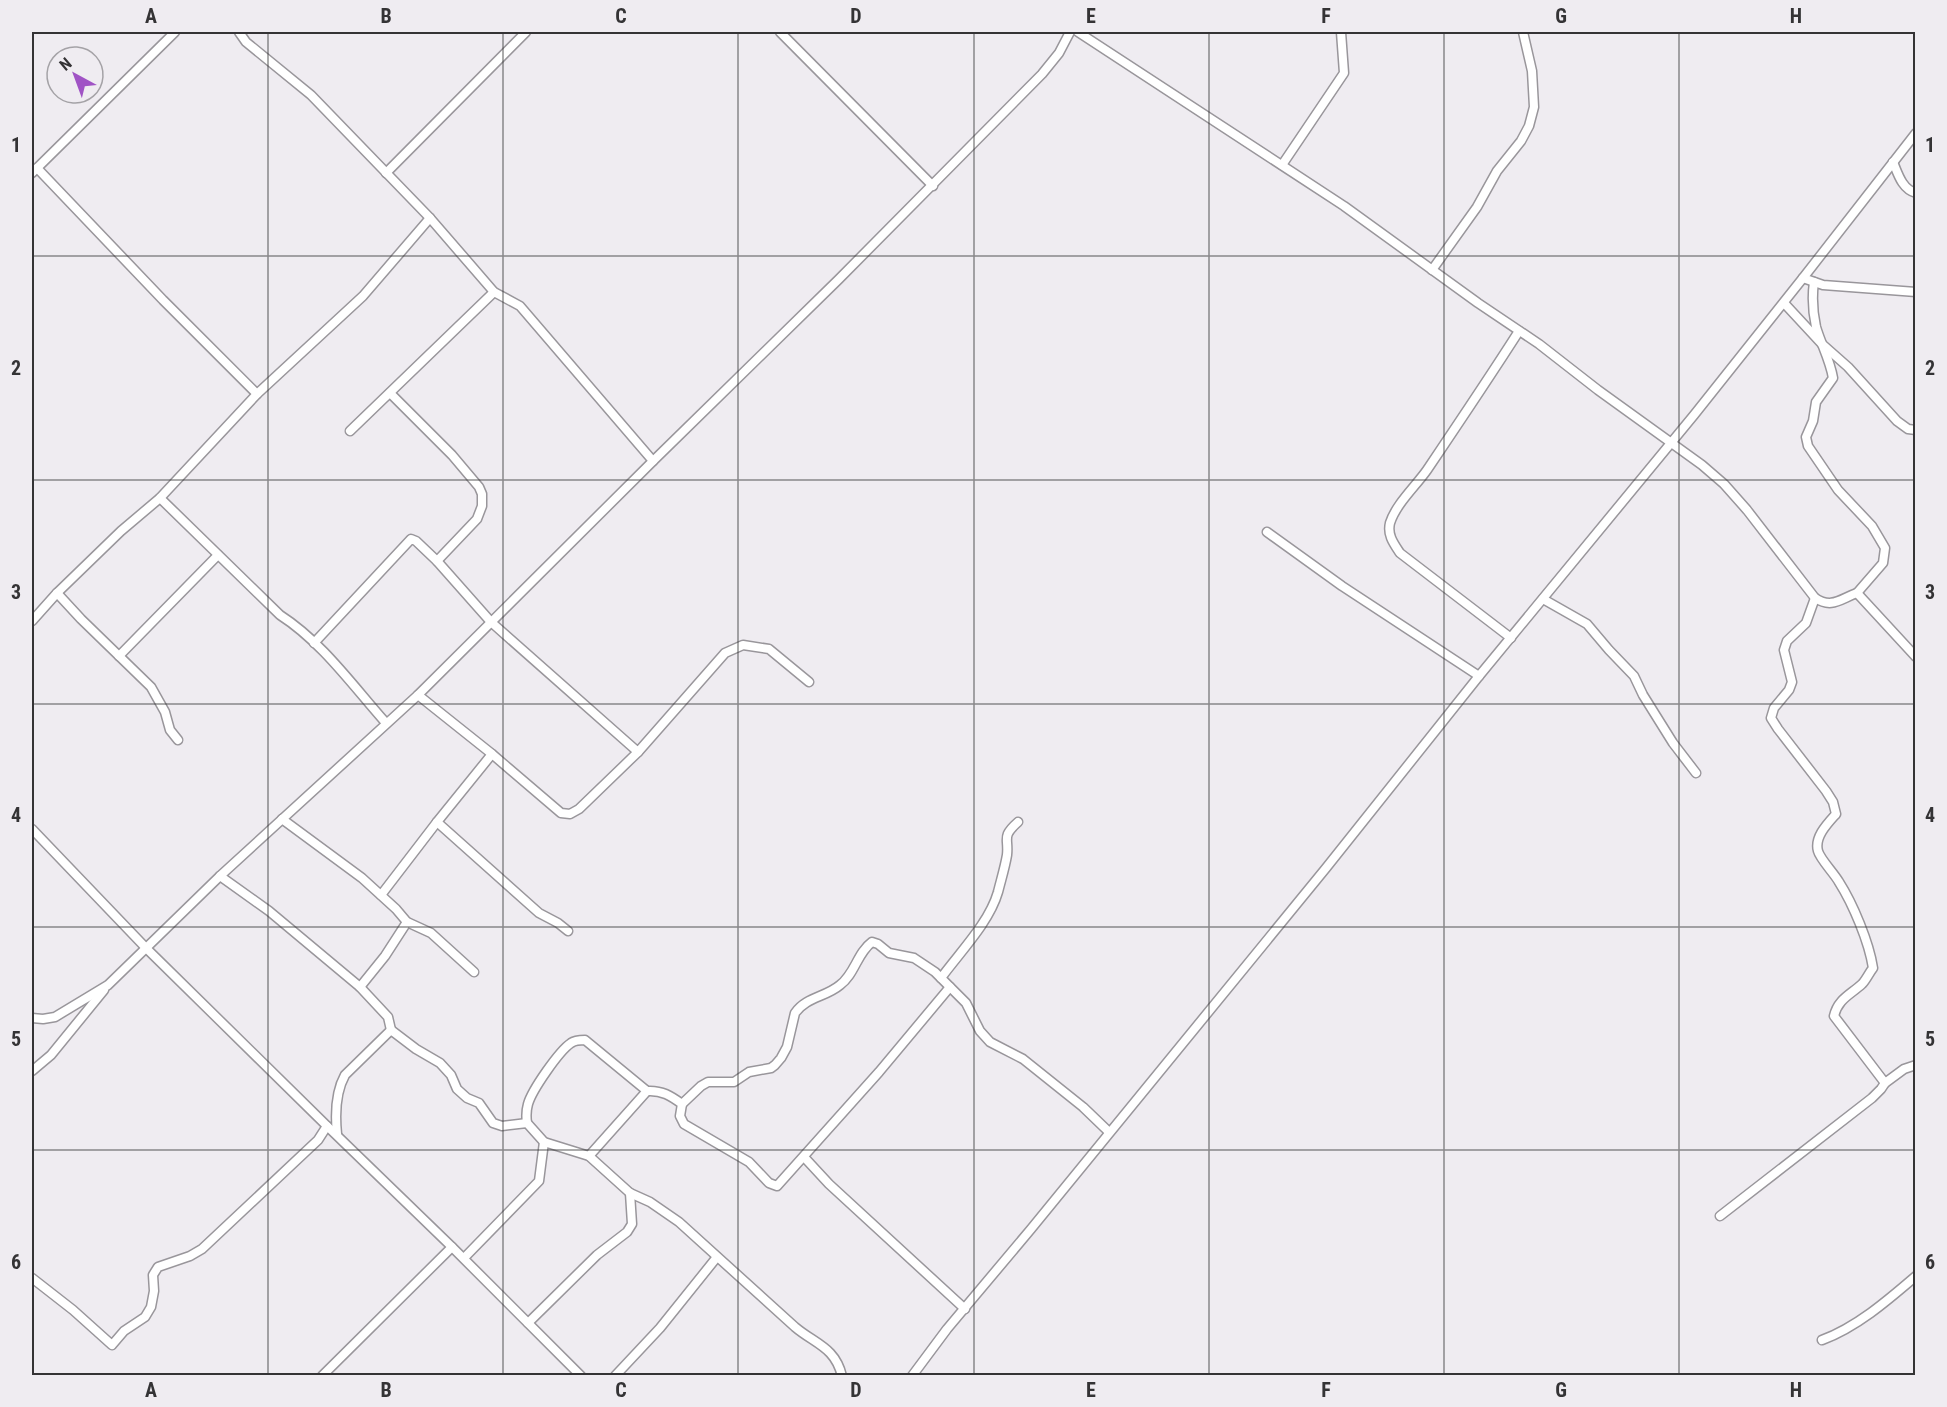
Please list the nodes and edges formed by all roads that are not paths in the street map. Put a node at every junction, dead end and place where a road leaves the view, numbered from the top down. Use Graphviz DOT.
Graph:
graph roads {
  1 [pos="175,32"];
  2 [pos="239,32"];
  3 [pos="526,32"];
  4 [pos="780,32"];
  5 [pos="1070,32"];
  6 [pos="1078,32"];
  7 [pos="1341,32"];
  8 [pos="1522,32"];
  9 [pos="1916,133"];
  10 [pos="1893,162"];
  11 [pos="1282,165"];
  12 [pos="34,171"];
  13 [pos="386,173"];
  14 [pos="933,186"];
  15 [pos="1916,193"];
  16 [pos="430,218"];
  17 [pos="1432,270"];
  18 [pos="1803,278"];
  19 [pos="1814,282"];
  20 [pos="494,292"];
  21 [pos="1916,292"];
  22 [pos="1784,303"];
  23 [pos="1519,330"];
  24 [pos="1822,344"];
  25 [pos="390,393"];
  26 [pos="257,394"];
  27 [pos="1916,430"];
  28 [pos="350,431"];
  29 [pos="1671,443"];
  30 [pos="653,461"];
  31 [pos="160,498"];
  32 [pos="1268,532"];
  33 [pos="218,555"];
  34 [pos="437,561"];
  35 [pos="1857,592"];
  36 [pos="57,593"];
  37 [pos="1815,598"];
  38 [pos="1543,599"];
  39 [pos="32,621"];
  40 [pos="491,622"];
  41 [pos="1511,638"];
  42 [pos="315,643"];
  43 [pos="119,656"];
  44 [pos="1916,657"];
  45 [pos="1479,676"];
  46 [pos="808,682"];
  47 [pos="418,695"];
  48 [pos="386,723"];
  49 [pos="178,740"];
  50 [pos="638,752"];
  51 [pos="492,754"];
  52 [pos="1696,773"];
  53 [pos="282,819"];
  54 [pos="437,822"];
  55 [pos="1018,822"];
  56 [pos="32,829"];
  57 [pos="220,876"];
  58 [pos="381,895"];
  59 [pos="407,922"];
  60 [pos="567,931"];
  61 [pos="146,948"];
  62 [pos="474,972"];
  63 [pos="941,978"];
  64 [pos="108,985"];
  65 [pos="360,987"];
  66 [pos="950,987"];
  67 [pos="32,1018"];
  68 [pos="391,1030"];
  69 [pos="1916,1065"];
  70 [pos="32,1071"];
  71 [pos="1885,1083"];
  72 [pos="647,1091"];
  73 [pos="682,1104"];
  74 [pos="527,1123"];
  75 [pos="327,1126"];
  76 [pos="1109,1132"];
  77 [pos="337,1134"];
  78 [pos="544,1142"];
  79 [pos="589,1156"];
  80 [pos="804,1156"];
  81 [pos="630,1192"];
  82 [pos="1720,1216"];
  83 [pos="452,1246"];
  84 [pos="717,1257"];
  85 [pos="464,1258"];
  86 [pos="1916,1276"];
  87 [pos="32,1278"];
  88 [pos="965,1309"];
  89 [pos="528,1323"];
  90 [pos="1822,1340"];
  91 [pos="322,1376"];
  92 [pos="581,1376"];
  93 [pos="615,1376"];
  94 [pos="842,1376"];
  95 [pos="912,1376"];
  1 -- 12 [label="street"];
  2 -- 13 [label="street"];
  3 -- 13 [label="street"];
  4 -- 14 [label="street"];
  5 -- 14 [label="street"];
  6 -- 11 [label="street"];
  7 -- 11 [label="street"];
  8 -- 17 [label="street"];
  9 -- 10 [label="street"];
  10 -- 15 [label="street"];
  10 -- 18 [label="street"];
  11 -- 17 [label="street"];
  12 -- 26 [label="street"];
  13 -- 16 [label="street"];
  14 -- 30 [label="street"];
  16 -- 20 [label="street"];
  16 -- 26 [label="street"];
  17 -- 23 [label="street"];
  18 -- 19 [label="street"];
  18 -- 22 [label="street"];
  19 -- 21 [label="street"];
  19 -- 24 [label="street"];
  20 -- 25 [label="street"];
  20 -- 30 [label="street"];
  22 -- 24 [label="street"];
  22 -- 29 [label="street"];
  23 -- 29 [label="street"];
  23 -- 41 [label="street"];
  24 -- 27 [label="street"];
  24 -- 35 [label="street"];
  25 -- 28 [label="street"];
  25 -- 34 [label="street"];
  26 -- 31 [label="street"];
  29 -- 37 [label="street"];
  29 -- 38 [label="street"];
  30 -- 40 [label="street"];
  31 -- 33 [label="street"];
  31 -- 36 [label="street"];
  32 -- 45 [label="street"];
  33 -- 42 [label="street"];
  33 -- 43 [label="street"];
  34 -- 40 [label="street"];
  34 -- 42 [label="street"];
  35 -- 37 [label="street"];
  35 -- 44 [label="street"];
  36 -- 39 [label="street"];
  36 -- 43 [label="street"];
  37 -- 71 [label="street"];
  38 -- 41 [label="street"];
  38 -- 52 [label="street"];
  40 -- 47 [label="street"];
  40 -- 50 [label="street"];
  41 -- 45 [label="street"];
  42 -- 48 [label="street"];
  43 -- 49 [label="street"];
  45 -- 76 [label="street"];
  46 -- 50 [label="street"];
  47 -- 48 [label="street"];
  47 -- 51 [label="street"];
  48 -- 53 [label="street"];
  50 -- 51 [label="street"];
  51 -- 54 [label="street"];
  53 -- 57 [label="street"];
  53 -- 58 [label="street"];
  54 -- 58 [label="street"];
  54 -- 60 [label="street"];
  55 -- 63 [label="street"];
  56 -- 61 [label="street"];
  57 -- 61 [label="street"];
  57 -- 65 [label="street"];
  58 -- 59 [label="street"];
  59 -- 62 [label="street"];
  59 -- 65 [label="street"];
  61 -- 64 [label="street"];
  61 -- 75 [label="street"];
  63 -- 66 [label="street"];
  63 -- 73 [label="street"];
  64 -- 67 [label="street"];
  64 -- 70 [label="street"];
  65 -- 68 [label="street"];
  66 -- 76 [label="street"];
  66 -- 80 [label="street"];
  68 -- 74 [label="street"];
  68 -- 77 [label="street"];
  69 -- 71 [label="street"];
  71 -- 82 [label="street"];
  72 -- 73 [label="street"];
  72 -- 74 [label="street"];
  72 -- 79 [label="street"];
  73 -- 80 [label="street"];
  74 -- 78 [label="street"];
  75 -- 77 [label="street"];
  75 -- 87 [label="street"];
  76 -- 88 [label="street"];
  77 -- 83 [label="street"];
  78 -- 79 [label="street"];
  78 -- 85 [label="street"];
  79 -- 81 [label="street"];
  80 -- 88 [label="street"];
  81 -- 84 [label="street"];
  81 -- 89 [label="street"];
  83 -- 85 [label="street"];
  83 -- 91 [label="street"];
  84 -- 93 [label="street"];
  84 -- 94 [label="street"];
  85 -- 89 [label="street"];
  86 -- 90 [label="street"];
  88 -- 95 [label="street"];
  89 -- 92 [label="street"];
}
